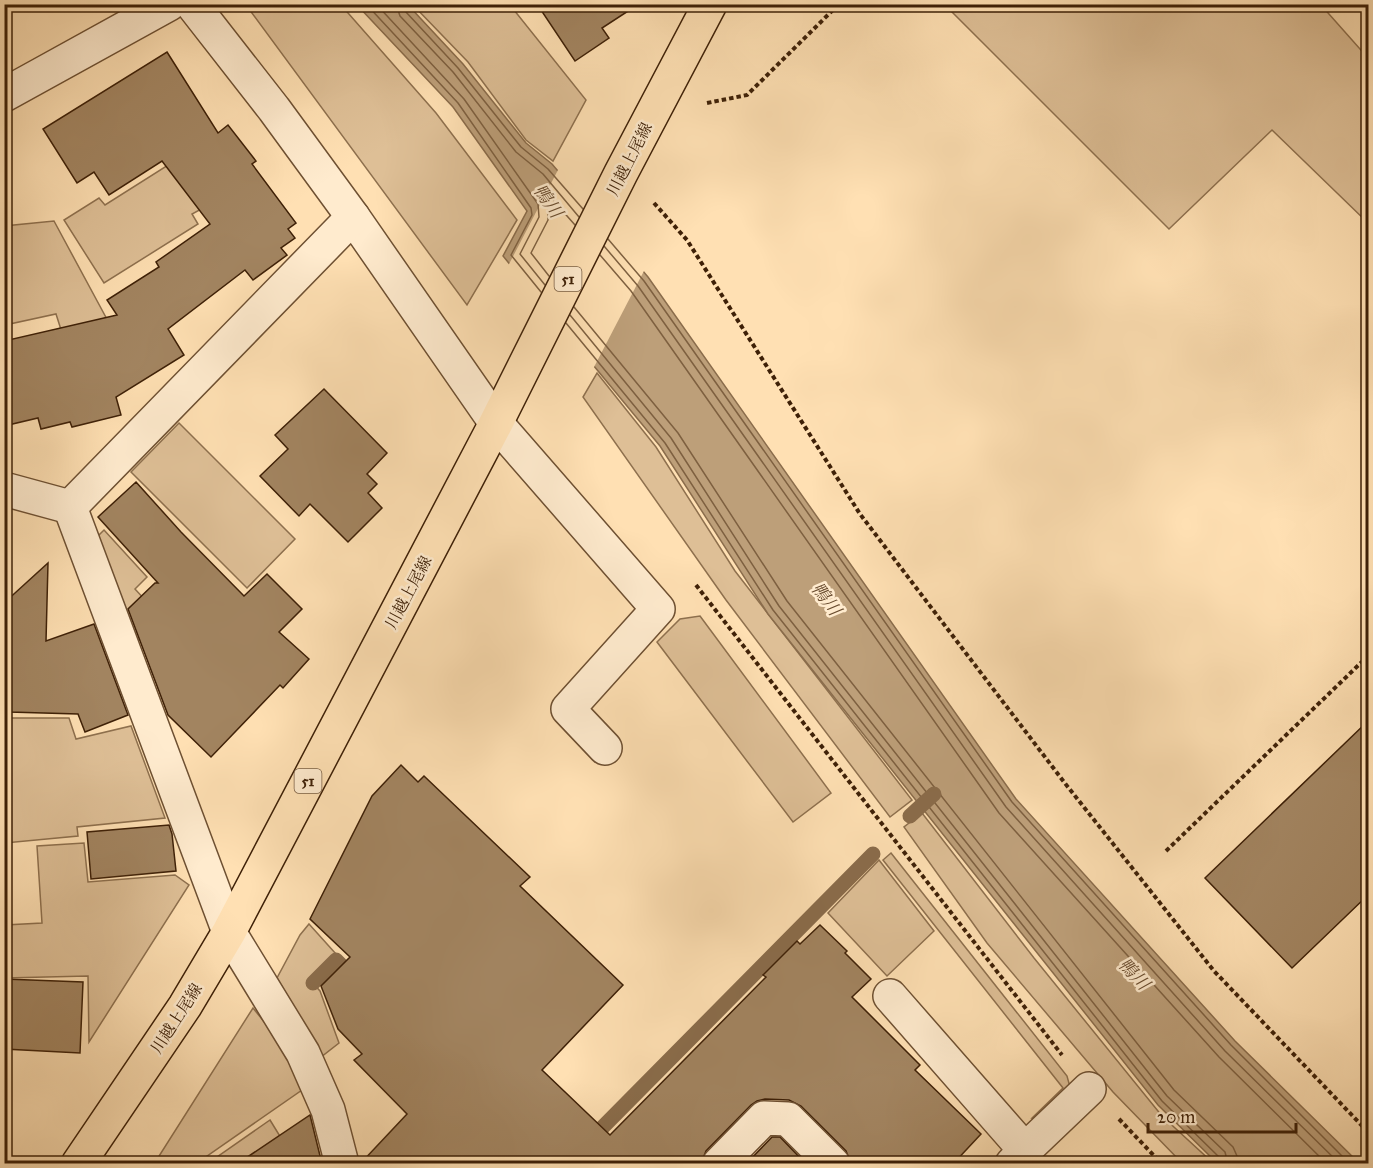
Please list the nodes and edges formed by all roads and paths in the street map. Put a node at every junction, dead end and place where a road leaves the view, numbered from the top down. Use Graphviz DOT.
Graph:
graph roads {
  1 [pos="169,4"];
  2 [pos="192,4"];
  3 [pos="710,4"];
  4 [pos="839,4"];
  5 [pos="4,95"];
  6 [pos="652,114"];
  7 [pos="622,171"];
  8 [pos="353,217"];
  9 [pos="496,423"];
  10 [pos="4,489"];
  11 [pos="70,507"];
  12 [pos="694,582"];
  13 [pos="1368,656"];
  14 [pos="605,748"];
  15 [pos="1166,851"];
  16 [pos="229,932"];
  17 [pos="890,996"];
  18 [pos="1089,1089"];
  19 [pos="1368,1132"];
  20 [pos="1019,1157"];
  21 [pos="78,1164"];
  22 [pos="342,1164"];
  23 [pos="718,1164"];
  24 [pos="833,1164"];
  25 [pos="1162,1164"];
  1 -- 5 [label="street"];
  2 -- 8 [label="street"];
  3 -- 6 [label="main road, 川越上尾線 / 51"];
  4 -- 6 [label="path"];
  6 -- 7 [label="main road, 川越上尾線 / 51"];
  7 -- 9 [label="main road, 川越上尾線 / 51"];
  7 -- 19 [label="path"];
  8 -- 9 [label="street"];
  8 -- 11 [label="street"];
  9 -- 14 [label="street"];
  9 -- 16 [label="main road, 川越上尾線 / 51"];
  10 -- 11 [label="street"];
  11 -- 16 [label="street"];
  12 -- 18 [label="path"];
  13 -- 15 [label="path"];
  16 -- 21 [label="main road, 川越上尾線 / 51"];
  16 -- 22 [label="street"];
  17 -- 20 [label="street"];
  18 -- 20 [label="street"];
  18 -- 25 [label="path"];
  23 -- 24 [label="street"];
}
